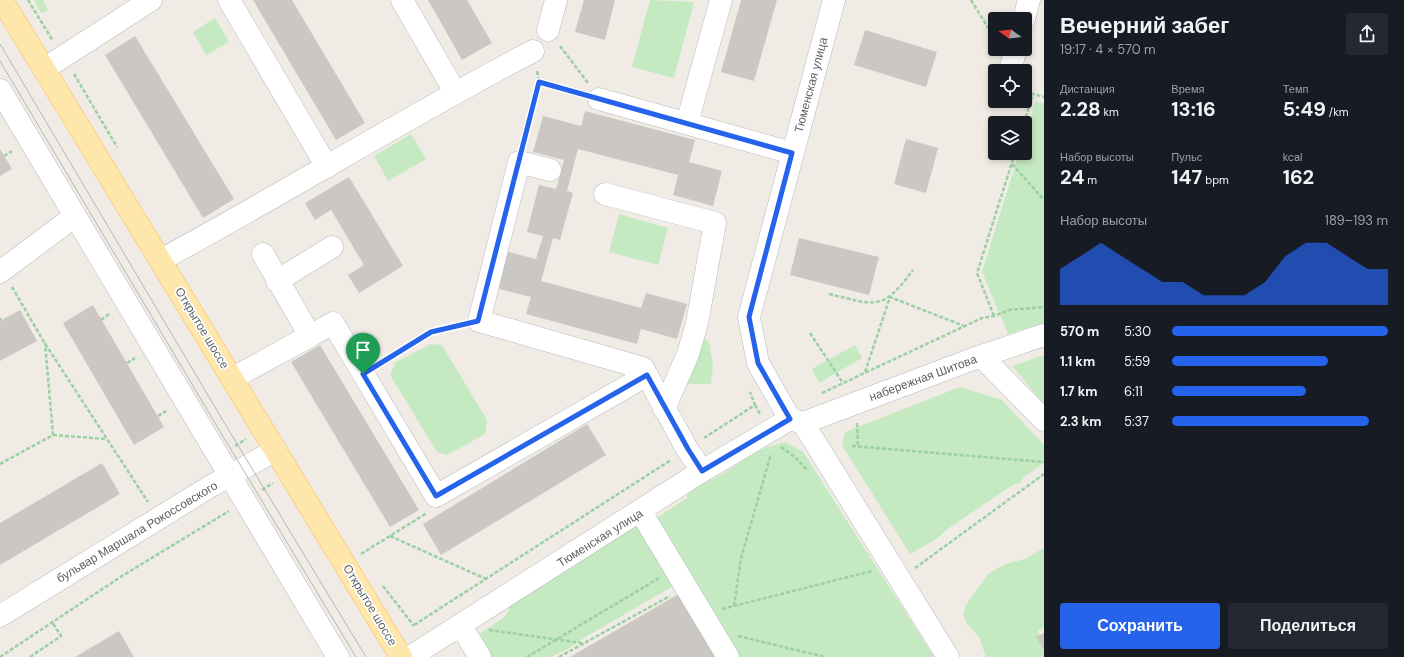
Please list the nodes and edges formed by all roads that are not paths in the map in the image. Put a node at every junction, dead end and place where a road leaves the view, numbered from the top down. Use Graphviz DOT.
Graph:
graph roads {
  1 [pos="2,0"];
  2 [pos="152,0"];
  3 [pos="229,0"];
  4 [pos="402,0"];
  5 [pos="556,0"];
  6 [pos="721,0"];
  7 [pos="834,0"];
  8 [pos="1029,0"];
  9 [pos="1026,12"];
  10 [pos="548,30"];
  11 [pos="533,51"];
  12 [pos="44,69"];
  13 [pos="0,90"];
  14 [pos="454,92"];
  15 [pos="599,99"];
  16 [pos="687,123"];
  17 [pos="792,153"];
  18 [pos="327,167"];
  19 [pos="550,170"];
  20 [pos="606,194"];
  21 [pos="75,216"];
  22 [pos="332,247"];
  23 [pos="263,254"];
  24 [pos="160,260"];
  25 [pos="1,271"];
  26 [pos="277,280"];
  27 [pos="1044,335"];
  28 [pos="310,336"];
  29 [pos="981,356"];
  30 [pos="647,375"];
  31 [pos="233,378"];
  32 [pos="664,408"];
  33 [pos="1044,420"];
  34 [pos="797,421"];
  35 [pos="276,450"];
  36 [pos="702,471"];
  37 [pos="230,476"];
  38 [pos="641,512"];
  39 [pos="0,616"];
  40 [pos="461,626"];
  41 [pos="334,656"];
  42 [pos="401,657"];
  43 [pos="410,657"];
  44 [pos="480,657"];
  45 [pos="728,657"];
  46 [pos="948,657"];
  1 -- 12 [label="main road, Открытое шоссе"];
  2 -- 12 [label="street"];
  3 -- 18 [label="street"];
  4 -- 14 [label="street"];
  5 -- 10 [label="street"];
  6 -- 16 [label="street"];
  7 -- 17 [label="street, Тюменская улица"];
  8 -- 9 [label="street"];
  11 -- 14 [label="street"];
  12 -- 24 [label="main road, Открытое шоссе"];
  13 -- 21 [label="street"];
  14 -- 18 [label="street"];
  15 -- 16 [label="street"];
  16 -- 17 [label="street"];
  17 -- 34 [label="street, Тюменская улица"];
  18 -- 24 [label="street"];
  19 -- 30 [label="street"];
  20 -- 32 [label="street"];
  21 -- 25 [label="street"];
  21 -- 37 [label="street"];
  22 -- 26 [label="street"];
  23 -- 26 [label="street"];
  24 -- 31 [label="main road, Открытое шоссе"];
  26 -- 28 [label="street"];
  27 -- 29 [label="street"];
  28 -- 30 [label="street"];
  28 -- 31 [label="street"];
  29 -- 33 [label="street, набережная Шитова"];
  29 -- 34 [label="street, набережная Шитова"];
  30 -- 32 [label="street"];
  31 -- 35 [label="main road, Открытое шоссе"];
  32 -- 36 [label="street"];
  34 -- 36 [label="street, Тюменская улица"];
  34 -- 46 [label="street, Тюменская улица"];
  35 -- 37 [label="street, бульвар Маршала Рокоссовского"];
  35 -- 42 [label="main road, Открытое шоссе"];
  36 -- 38 [label="street, Тюменская улица"];
  37 -- 39 [label="street, бульвар Маршала Рокоссовского"];
  37 -- 41 [label="street"];
  38 -- 40 [label="street, Тюменская улица"];
  38 -- 45 [label="street"];
  40 -- 43 [label="street, Тюменская улица"];
  40 -- 44 [label="street"];
}
